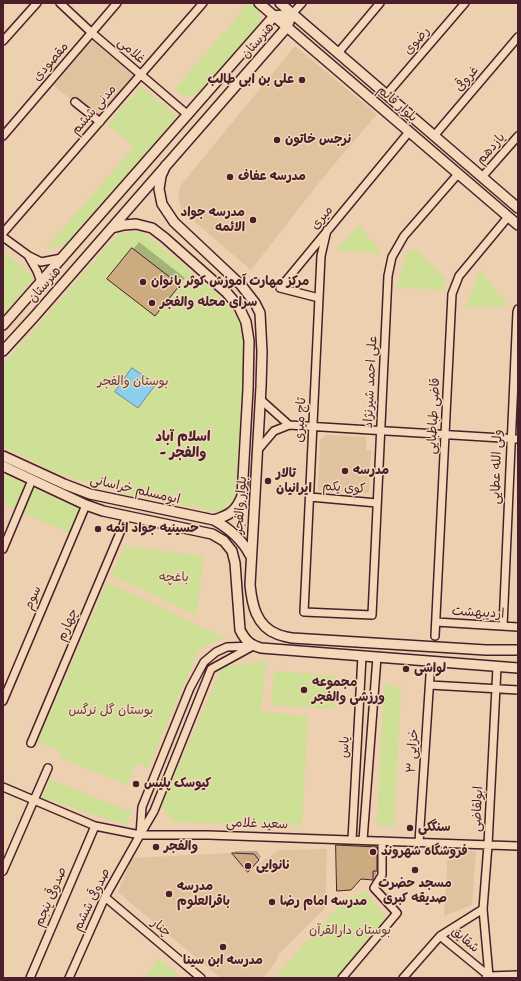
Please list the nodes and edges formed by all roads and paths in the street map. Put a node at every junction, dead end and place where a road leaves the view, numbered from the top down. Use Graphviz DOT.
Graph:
graph roads {
  1 [pos="37,3"];
  2 [pos="60,3"];
  3 [pos="117,3"];
  4 [pos="203,3"];
  5 [pos="259,3"];
  6 [pos="280,3"];
  7 [pos="302,3"];
  8 [pos="380,3"];
  9 [pos="465,3"];
  10 [pos="292,14"];
  11 [pos="274,16"];
  12 [pos="287,27"];
  13 [pos="92,33"];
  14 [pos="518,37"];
  15 [pos="3,41"];
  16 [pos="338,53"];
  17 [pos="141,75"];
  18 [pos="386,95"];
  19 [pos="75,102"];
  20 [pos="188,115"];
  21 [pos="100,122"];
  22 [pos="409,132"];
  23 [pos="3,136"];
  24 [pos="434,136"];
  25 [pos="518,136"];
  26 [pos="166,165"];
  27 [pos="458,174"];
  28 [pos="482,177"];
  29 [pos="518,208"];
  30 [pos="508,217"];
  31 [pos="518,225"];
  32 [pos="112,228"];
  33 [pos="327,230"];
  34 [pos="3,233"];
  35 [pos="3,237"];
  36 [pos="29,256"];
  37 [pos="62,258"];
  38 [pos="40,282"];
  39 [pos="319,298"];
  40 [pos="518,309"];
  41 [pos="3,325"];
  42 [pos="3,351"];
  43 [pos="260,399"];
  44 [pos="289,424"];
  45 [pos="313,426"];
  46 [pos="381,430"];
  47 [pos="445,434"];
  48 [pos="510,438"];
  49 [pos="518,438"];
  50 [pos="257,451"];
  51 [pos="3,456"];
  52 [pos="3,466"];
  53 [pos="32,480"];
  54 [pos="310,497"];
  55 [pos="377,502"];
  56 [pos="86,505"];
  57 [pos="127,516"];
  58 [pos="214,520"];
  59 [pos="212,534"];
  60 [pos="3,549"];
  61 [pos="251,556"];
  62 [pos="372,615"];
  63 [pos="436,622"];
  64 [pos="503,626"];
  65 [pos="518,627"];
  66 [pos="435,636"];
  67 [pos="363,642"];
  68 [pos="378,643"];
  69 [pos="252,646"];
  70 [pos="518,650"];
  71 [pos="362,656"];
  72 [pos="377,657"];
  73 [pos="431,661"];
  74 [pos="497,666"];
  75 [pos="518,668"];
  76 [pos="430,685"];
  77 [pos="496,689"];
  78 [pos="518,690"];
  79 [pos="3,701"];
  80 [pos="31,743"];
  81 [pos="48,768"];
  82 [pos="3,788"];
  83 [pos="33,800"];
  84 [pos="95,826"];
  85 [pos="140,835"];
  86 [pos="352,840"];
  87 [pos="363,840"];
  88 [pos="382,841"];
  89 [pos="419,842"];
  90 [pos="488,845"];
  91 [pos="518,846"];
  92 [pos="3,871"];
  93 [pos="104,897"];
  94 [pos="483,909"];
  95 [pos="440,936"];
  96 [pos="518,975"];
  97 [pos="488,977"];
  98 [pos="30,978"];
  99 [pos="69,978"];
  100 [pos="201,978"];
  101 [pos="342,978"];
  102 [pos="403,978"];
  1 -- 15 [label="street"];
  2 -- 13 [label="street, غلامی"];
  3 -- 13 [label="street, مقصودی"];
  4 -- 17 [label="street, مدنی ششم"];
  5 -- 11 [label="main road, بلوار قائم"];
  6 -- 10 [label="main road, بلوار قائم"];
  7 -- 10 [label="street"];
  8 -- 16 [label="street"];
  9 -- 18 [label="street, رضوی"];
  10 -- 11 [label="main road, هنرستان"];
  10 -- 12 [label="main road, هنرستان"];
  10 -- 16 [label="main road, بلوار قائم"];
  11 -- 12 [label="main road, بلوار قائم"];
  11 -- 20 [label="main road, هنرستان"];
  12 -- 22 [label="main road, بلوار قائم"];
  12 -- 26 [label="main road, هنرستان"];
  13 -- 17 [label="street, غلامی"];
  13 -- 23 [label="street, مقصودی"];
  14 -- 24 [label="street, غروقی"];
  16 -- 18 [label="main road, بلوار قائم"];
  17 -- 20 [label="street, غلامی"];
  17 -- 21 [label="street, مدنی ششم"];
  18 -- 24 [label="main road, بلوار قائم"];
  19 -- 21 [label="street"];
  20 -- 37 [label="main road, هنرستان"];
  21 -- 34 [label="street, مدنی ششم"];
  22 -- 27 [label="main road, بلوار قائم"];
  22 -- 33 [label="street, میری"];
  24 -- 28 [label="main road, بلوار قائم"];
  25 -- 28 [label="street, یازدهم"];
  26 -- 32 [label="main road, هنرستان"];
  26 -- 43 [label="main road, بلوار والفجر"];
  27 -- 30 [label="main road, بلوار قائم"];
  27 -- 46 [label="street, علی احمد شیرنژاد"];
  28 -- 29 [label="main road, بلوار قائم"];
  30 -- 31 [label="main road, بلوار قائم"];
  30 -- 47 [label="street, قاضی طباطبایی"];
  32 -- 42 [label="main road, هنرستان"];
  32 -- 58 [label="main road, بلوار والفجر"];
  33 -- 39 [label="street, تاج میری"];
  33 -- 39 [label="street, میری"];
  35 -- 36 [label="street"];
  36 -- 37 [label="street"];
  36 -- 38 [label="street"];
  37 -- 38 [label="main road, هنرستان"];
  38 -- 41 [label="main road, هنرستان"];
  39 -- 45 [label="street, تاج میری"];
  40 -- 48 [label="street, ولی الله عطایی"];
  43 -- 44 [label="street"];
  43 -- 50 [label="main road, بلوار والفجر"];
  44 -- 45 [label="street"];
  44 -- 50 [label="street"];
  45 -- 46 [label="street"];
  45 -- 54 [label="street, تاج میری"];
  46 -- 47 [label="street"];
  46 -- 55 [label="street, علی احمد شیرنژاد"];
  47 -- 48 [label="street"];
  47 -- 63 [label="street, قاضی طباطبایی"];
  48 -- 49 [label="street"];
  48 -- 64 [label="street, ولی الله عطایی"];
  50 -- 61 [label="main road, بلوار والفجر"];
  51 -- 58 [label="main road, ابومسلم خراسانی"];
  52 -- 53 [label="main road, ابومسلم خراسانی"];
  53 -- 56 [label="main road, ابومسلم خراسانی"];
  53 -- 60 [label="street"];
  54 -- 55 [label="street, کوی یکم"];
  54 -- 62 [label="street, تاج میری"];
  55 -- 62 [label="street, علی احمد شیرنژاد"];
  56 -- 57 [label="main road, ابومسلم خراسانی"];
  56 -- 79 [label="street, سوم"];
  57 -- 59 [label="main road, ابومسلم خراسانی"];
  57 -- 80 [label="street, چهارم"];
  58 -- 61 [label="main road, ابومسلم خراسانی"];
  59 -- 69 [label="main road, بلوار والفجر"];
  61 -- 67 [label="main road, بلوار والفجر"];
  63 -- 64 [label="street, اردیبهشت"];
  63 -- 66 [label="street, قاضی طباطبایی"];
  64 -- 65 [label="street, اردیبهشت"];
  67 -- 68 [label="main road, بلوار والفجر"];
  67 -- 71 [label="main road"];
  68 -- 70 [label="main road, بلوار والفجر"];
  68 -- 72 [label="main road"];
  69 -- 71 [label="main road"];
  69 -- 85 [label="street, صدوقی ششم"];
  69 -- 85 [label="street"];
  71 -- 72 [label="main road"];
  71 -- 86 [label="street, یاس"];
  72 -- 73 [label="main road"];
  72 -- 87 [label="street, یاس"];
  73 -- 74 [label="main road"];
  73 -- 76 [label="street, خزایی ۳"];
  74 -- 75 [label="main road"];
  74 -- 77 [label="street, ابولقاضی"];
  76 -- 77 [label="street"];
  76 -- 89 [label="street, خزایی ۳"];
  77 -- 78 [label="street"];
  77 -- 90 [label="street, ابولقاضی"];
  81 -- 83 [label="street"];
  82 -- 83 [label="street, سعید غلامی"];
  83 -- 84 [label="street, سعید غلامی"];
  83 -- 92 [label="street"];
  84 -- 85 [label="street, سعید غلامی"];
  84 -- 98 [label="street, صدوقی پنجم"];
  85 -- 86 [label="street, سعید غلامی"];
  85 -- 93 [label="street, صدوقی ششم"];
  86 -- 87 [label="street, سعید غلامی"];
  87 -- 88 [label="street, سعید غلامی"];
  88 -- 89 [label="street, سعید غلامی"];
  88 -- 101 [label="street"];
  89 -- 90 [label="street, سعید غلامی"];
  90 -- 91 [label="street, سعید غلامی"];
  90 -- 94 [label="street, ابولقاضی"];
  93 -- 99 [label="street, صدوقی ششم"];
  93 -- 100 [label="street, چنار"];
  94 -- 95 [label="street, شقایق"];
  94 -- 97 [label="street, ابولقاضی"];
  95 -- 97 [label="street, شقایق"];
  95 -- 102 [label="street"];
  96 -- 97 [label="street"];
}
